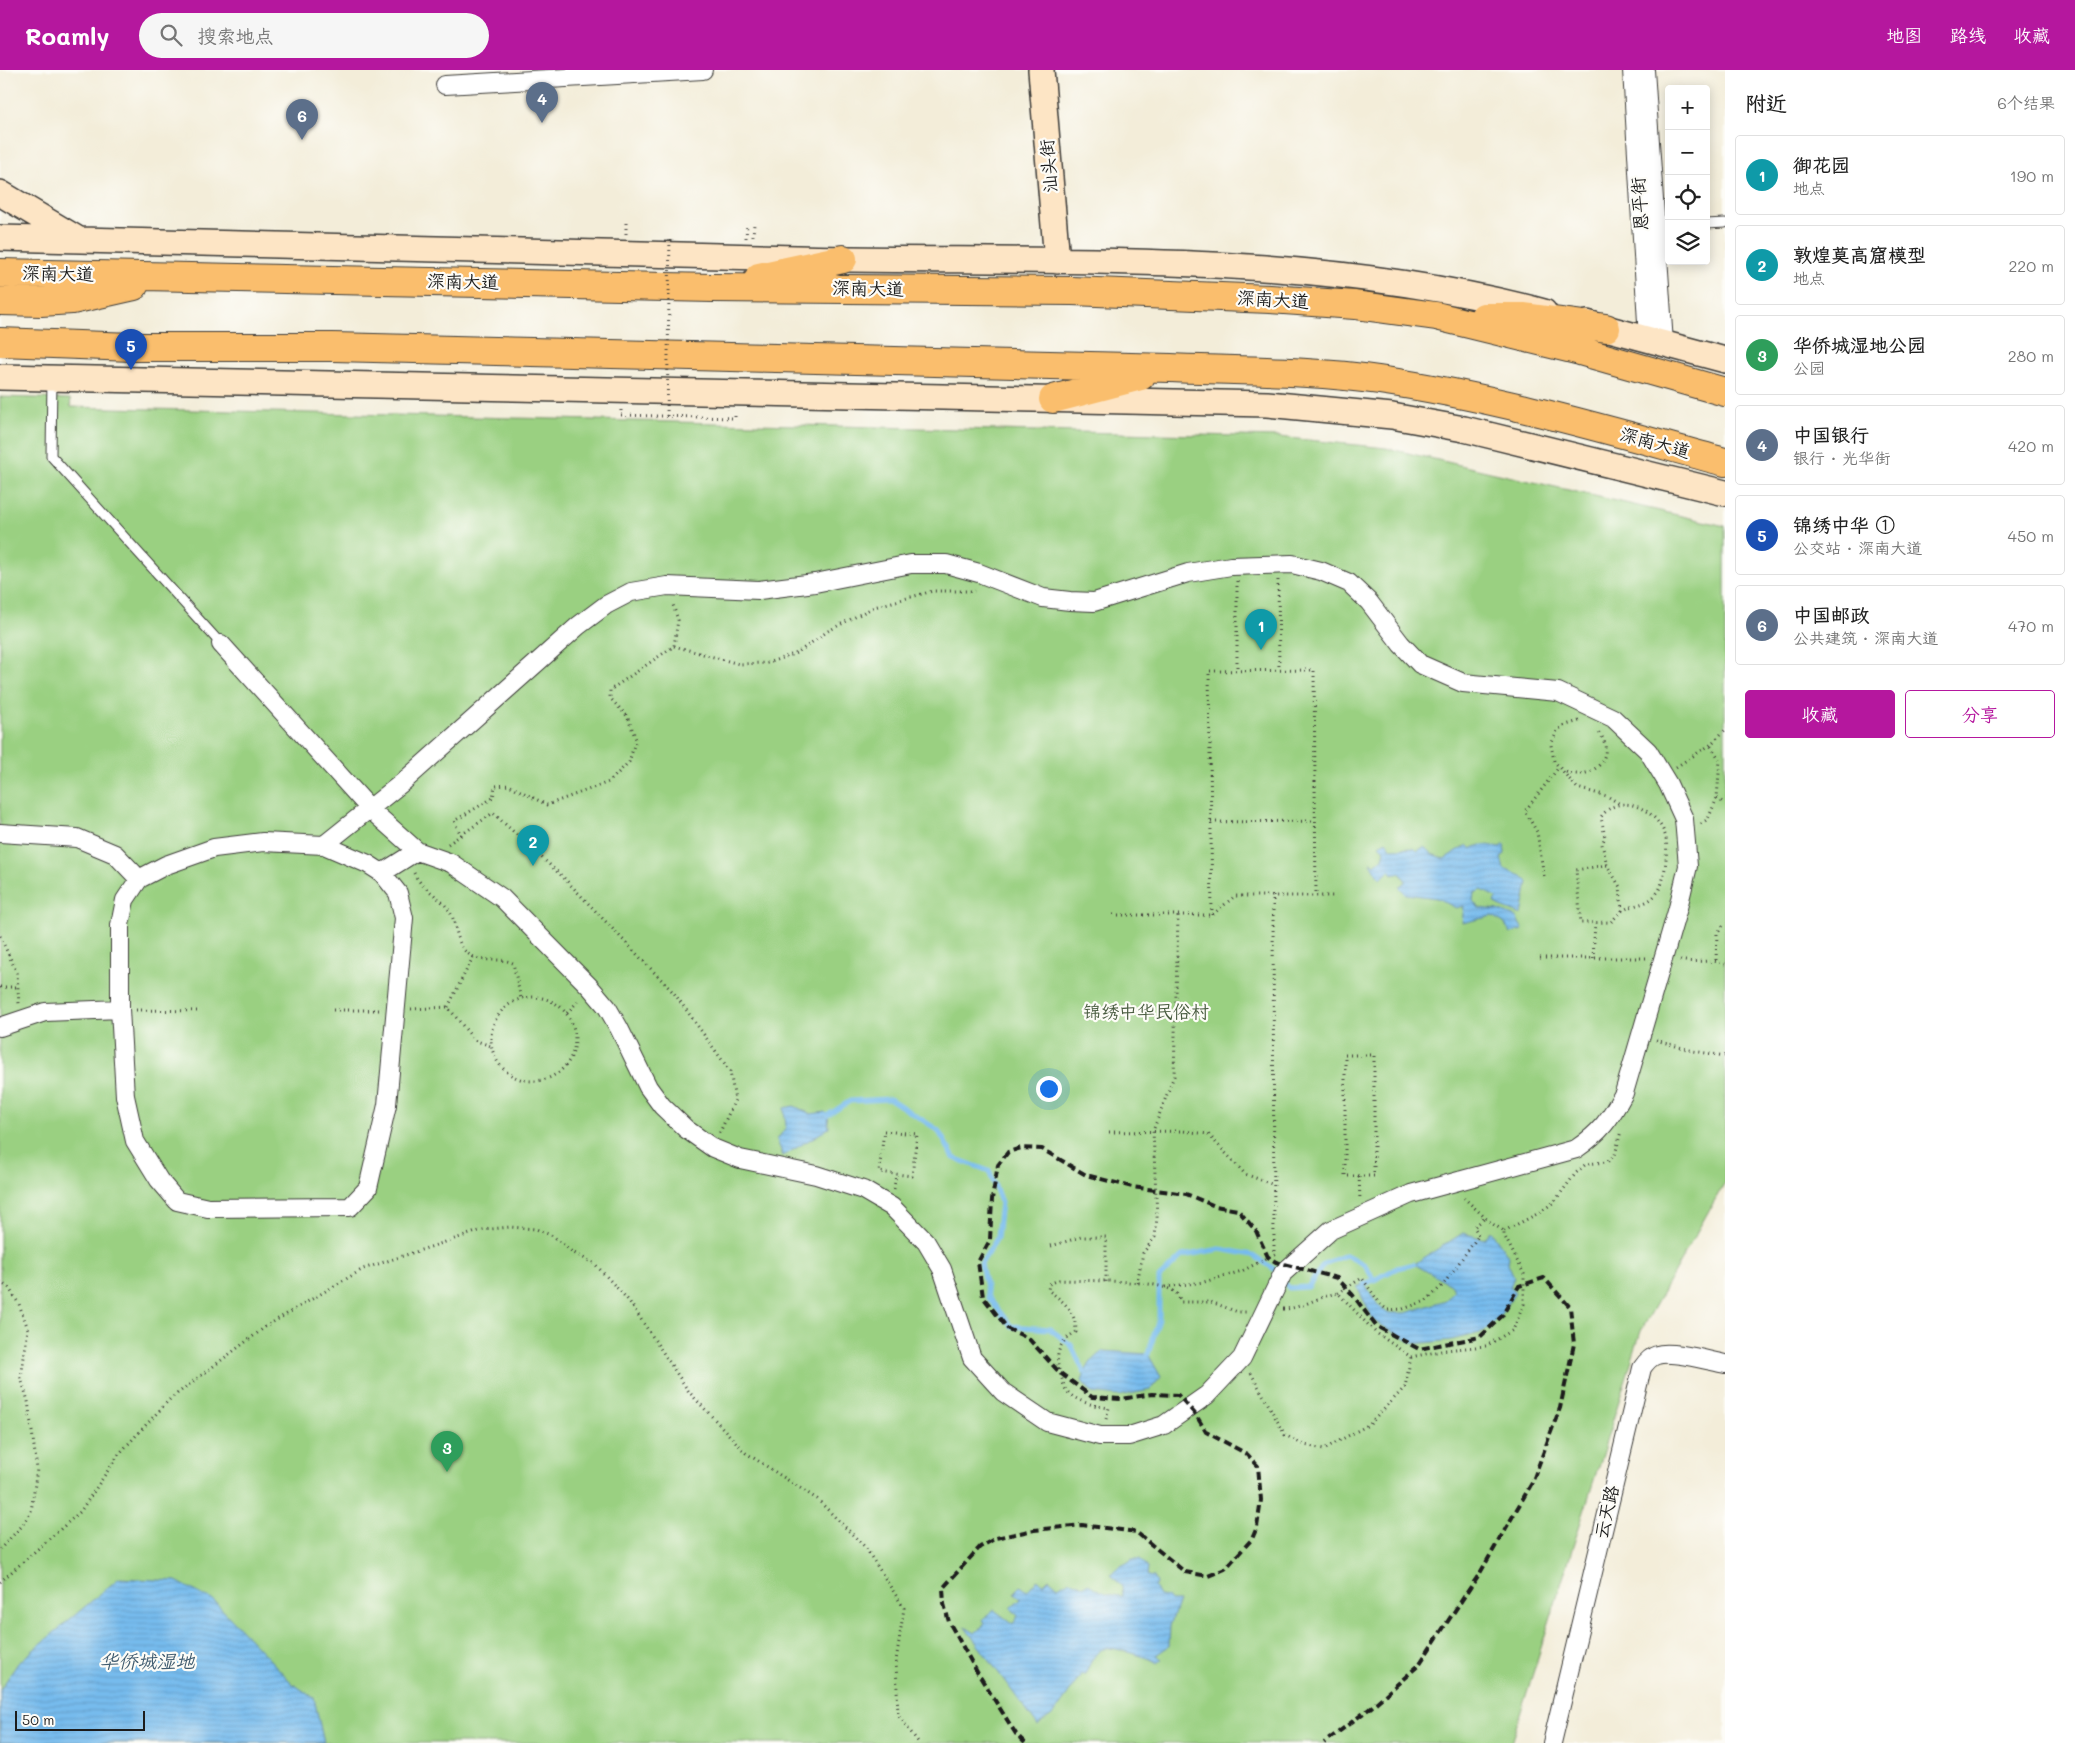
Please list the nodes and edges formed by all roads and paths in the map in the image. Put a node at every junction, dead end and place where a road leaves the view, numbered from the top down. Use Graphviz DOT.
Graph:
graph roads {
  1 [pos="703,70"];
  2 [pos="1042,70"];
  3 [pos="1632,70"];
  4 [pos="1645,70"];
  5 [pos="556,74"];
  6 [pos="445,85"];
  7 [pos="0,193"];
  8 [pos="626,221"];
  9 [pos="1725,223"];
  10 [pos="748,224"];
  11 [pos="1710,224"];
  12 [pos="1655,227"];
  13 [pos="0,230"];
  14 [pos="626,234"];
  15 [pos="670,236"];
  16 [pos="0,238"];
  17 [pos="747,238"];
  18 [pos="81,241"];
  19 [pos="843,259"];
  20 [pos="1057,261"];
  21 [pos="0,273"];
  22 [pos="174,276"];
  23 [pos="713,288"];
  24 [pos="0,302"];
  25 [pos="1436,316"];
  26 [pos="1606,328"];
  27 [pos="1656,341"];
  28 [pos="0,342"];
  29 [pos="1725,360"];
  30 [pos="1171,368"];
  31 [pos="0,377"];
  32 [pos="52,378"];
  33 [pos="1725,392"];
  34 [pos="1053,399"];
  35 [pos="621,414"];
  36 [pos="667,416"];
  37 [pos="736,418"];
  38 [pos="1644,440"];
  39 [pos="1725,462"];
  40 [pos="1725,480"];
  41 [pos="1725,493"];
  42 [pos="1278,564"];
  43 [pos="1237,565"];
  44 [pos="667,586"];
  45 [pos="980,590"];
  46 [pos="221,644"];
  47 [pos="674,646"];
  48 [pos="1279,670"];
  49 [pos="1237,671"];
  50 [pos="1586,723"];
  51 [pos="1594,726"];
  52 [pos="1725,730"];
  53 [pos="1710,745"];
  54 [pos="1559,768"];
  55 [pos="1566,772"];
  56 [pos="1661,774"];
  57 [pos="1717,798"];
  58 [pos="1620,804"];
  59 [pos="1725,804"];
  60 [pos="371,810"];
  61 [pos="1316,821"];
  62 [pos="1211,822"];
  63 [pos="0,833"];
  64 [pos="461,835"];
  65 [pos="1686,836"];
  66 [pos="324,845"];
  67 [pos="419,855"];
  68 [pos="1607,865"];
  69 [pos="382,873"];
  70 [pos="1544,876"];
  71 [pos="139,879"];
  72 [pos="1273,895"];
  73 [pos="1316,896"];
  74 [pos="1335,896"];
  75 [pos="1622,911"];
  76 [pos="1113,915"];
  77 [pos="1178,916"];
  78 [pos="1212,916"];
  79 [pos="1595,923"];
  80 [pos="1725,923"];
  81 [pos="0,936"];
  82 [pos="473,957"];
  83 [pos="1664,957"];
  84 [pos="1540,958"];
  85 [pos="1593,958"];
  86 [pos="1716,960"];
  87 [pos="1725,964"];
  88 [pos="0,987"];
  89 [pos="18,987"];
  90 [pos="521,999"];
  91 [pos="448,1007"];
  92 [pos="120,1010"];
  93 [pos="333,1010"];
  94 [pos="396,1010"];
  95 [pos="200,1011"];
  96 [pos="8,1024"];
  97 [pos="1641,1036"];
  98 [pos="491,1046"];
  99 [pos="1345,1055"];
  100 [pos="1725,1056"];
  101 [pos="1622,1130"];
  102 [pos="884,1131"];
  103 [pos="1153,1131"];
  104 [pos="1109,1132"];
  105 [pos="712,1148"];
  106 [pos="1447,1183"];
  107 [pos="1274,1185"];
  108 [pos="1486,1218"];
  109 [pos="1504,1230"];
  110 [pos="1051,1246"];
  111 [pos="1274,1255"];
  112 [pos="1266,1259"];
  113 [pos="0,1282"];
  114 [pos="1106,1282"];
  115 [pos="1137,1283"];
  116 [pos="1164,1287"];
  117 [pos="1338,1293"];
  118 [pos="1265,1311"];
  119 [pos="1411,1357"];
  120 [pos="1242,1358"];
  121 [pos="1725,1364"];
  122 [pos="1100,1436"];
  123 [pos="0,1548"];
  124 [pos="0,1582"];
  125 [pos="919,1743"];
  126 [pos="1552,1743"];
  1 -- 5 [label="street"];
  2 -- 20 [label="main road, 汕头街"];
  3 -- 12 [label="street, 恩平街"];
  4 -- 12 [label="street, 恩平街"];
  5 -- 6 [label="street"];
  7 -- 13 [label="main road"];
  7 -- 18 [label="main road"];
  8 -- 14 [label="path"];
  9 -- 11 [label="lane"];
  10 -- 17 [label="path"];
  12 -- 27 [label="street, 恩平街"];
  15 -- 36 [label="path, bridge"];
  16 -- 18 [label="main road"];
  18 -- 19 [label="main road"];
  19 -- 20 [label="main road"];
  19 -- 23 [label="main road"];
  20 -- 26 [label="main road"];
  21 -- 22 [label="main road, 深南大道"];
  22 -- 23 [label="main road, 深南大道"];
  22 -- 24 [label="main road"];
  23 -- 25 [label="main road, 深南大道"];
  25 -- 26 [label="main road"];
  25 -- 33 [label="main road, 深南大道"];
  26 -- 27 [label="main road"];
  27 -- 29 [label="main road"];
  28 -- 30 [label="main road, 深南大道"];
  30 -- 34 [label="main road"];
  30 -- 38 [label="main road, 深南大道"];
  31 -- 32 [label="main road"];
  32 -- 34 [label="main road"];
  32 -- 46 [label="lane"];
  34 -- 41 [label="main road"];
  35 -- 36 [label="path"];
  36 -- 37 [label="path"];
  38 -- 39 [label="main road, 深南大道"];
  38 -- 40 [label="main road"];
  42 -- 43 [label="street"];
  42 -- 48 [label="path"];
  42 -- 56 [label="street"];
  43 -- 44 [label="street"];
  43 -- 49 [label="path"];
  44 -- 47 [label="path"];
  44 -- 60 [label="street"];
  45 -- 47 [label="path"];
  46 -- 60 [label="street"];
  47 -- 64 [label="path"];
  48 -- 49 [label="path"];
  48 -- 61 [label="path"];
  49 -- 62 [label="path"];
  50 -- 54 [label="path"];
  51 -- 55 [label="path"];
  52 -- 53 [label="path"];
  53 -- 56 [label="path"];
  53 -- 57 [label="path"];
  54 -- 55 [label="path"];
  54 -- 70 [label="path"];
  55 -- 58 [label="path"];
  56 -- 65 [label="street"];
  57 -- 59 [label="path"];
  57 -- 65 [label="path"];
  58 -- 68 [label="path"];
  58 -- 75 [label="path"];
  60 -- 66 [label="street"];
  60 -- 67 [label="street"];
  61 -- 62 [label="path"];
  61 -- 73 [label="path"];
  62 -- 78 [label="path"];
  63 -- 71 [label="street"];
  64 -- 67 [label="path"];
  64 -- 105 [label="path"];
  65 -- 83 [label="street"];
  66 -- 69 [label="street"];
  66 -- 71 [label="street"];
  67 -- 69 [label="street"];
  67 -- 82 [label="path"];
  67 -- 105 [label="street"];
  68 -- 75 [label="path"];
  68 -- 79 [label="path"];
  69 -- 94 [label="street"];
  71 -- 92 [label="street"];
  72 -- 73 [label="path"];
  72 -- 78 [label="path"];
  72 -- 107 [label="path"];
  73 -- 74 [label="path"];
  75 -- 79 [label="path"];
  76 -- 77 [label="path"];
  77 -- 78 [label="path"];
  77 -- 103 [label="path"];
  79 -- 85 [label="path"];
  80 -- 86 [label="path"];
  81 -- 89 [label="path"];
  82 -- 90 [label="path"];
  82 -- 91 [label="path"];
  83 -- 85 [label="path"];
  83 -- 86 [label="path"];
  83 -- 97 [label="street"];
  84 -- 85 [label="path"];
  86 -- 87 [label="path"];
  88 -- 89 [label="path"];
  89 -- 96 [label="path"];
  90 -- 98 [label="path"];
  90 -- 98 [label="path"];
  91 -- 94 [label="path"];
  91 -- 98 [label="path"];
  92 -- 94 [label="street"];
  92 -- 95 [label="path"];
  92 -- 96 [label="street"];
  93 -- 94 [label="path"];
  97 -- 100 [label="path"];
  97 -- 106 [label="street"];
  99 -- 99 [label="path"];
  101 -- 109 [label="path"];
  102 -- 102 [label="path"];
  103 -- 104 [label="path"];
  103 -- 107 [label="path"];
  103 -- 115 [label="path"];
  105 -- 122 [label="street"];
  106 -- 108 [label="path"];
  106 -- 118 [label="street"];
  107 -- 111 [label="path"];
  108 -- 109 [label="path"];
  108 -- 117 [label="path"];
  109 -- 119 [label="path"];
  110 -- 114 [label="path"];
  112 -- 116 [label="path"];
  113 -- 123 [label="path"];
  114 -- 115 [label="path"];
  114 -- 122 [label="path"];
  115 -- 116 [label="path"];
  116 -- 118 [label="path"];
  117 -- 118 [label="path"];
  117 -- 119 [label="path"];
  118 -- 120 [label="street"];
  119 -- 120 [label="path"];
  120 -- 122 [label="street"];
  121 -- 126 [label="street, 云天路"];
  124 -- 125 [label="path"];
}
